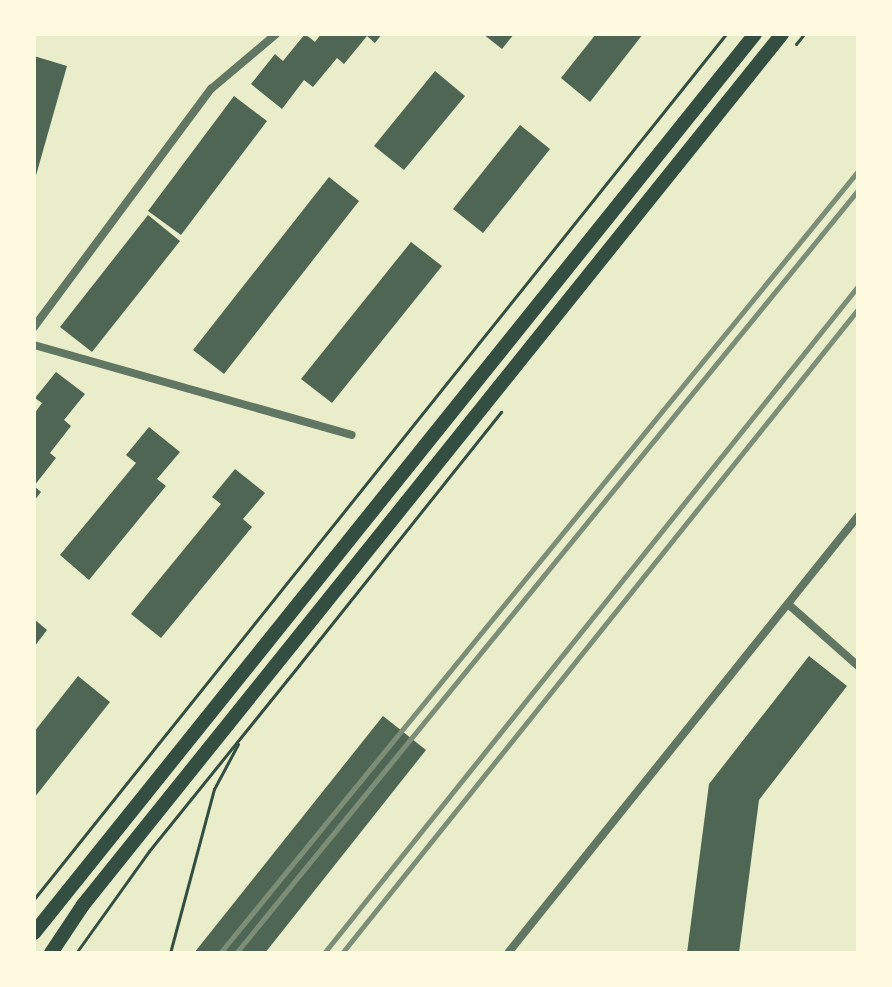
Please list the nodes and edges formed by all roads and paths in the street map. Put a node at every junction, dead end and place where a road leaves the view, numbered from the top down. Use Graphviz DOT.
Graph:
graph roads {
  1 [pos="276,34"];
  2 [pos="726,34"];
  3 [pos="755,34"];
  4 [pos="782,34"];
  5 [pos="804,34"];
  6 [pos="794,46"];
  7 [pos="34,327"];
  8 [pos="34,345"];
  9 [pos="507,404"];
  10 [pos="352,435"];
  11 [pos="858,516"];
  12 [pos="788,604"];
  13 [pos="858,666"];
  14 [pos="34,899"];
  15 [pos="34,933"];
  16 [pos="51,953"];
  17 [pos="170,953"];
  18 [pos="508,953"];
  1 -- 7 [label="street"];
  2 -- 14 [label="path"];
  3 -- 15 [label="main road"];
  4 -- 16 [label="main road"];
  5 -- 6 [label="path"];
  8 -- 10 [label="street"];
  9 -- 17 [label="path"];
  11 -- 12 [label="street"];
  12 -- 13 [label="street"];
  12 -- 18 [label="street"];
}
